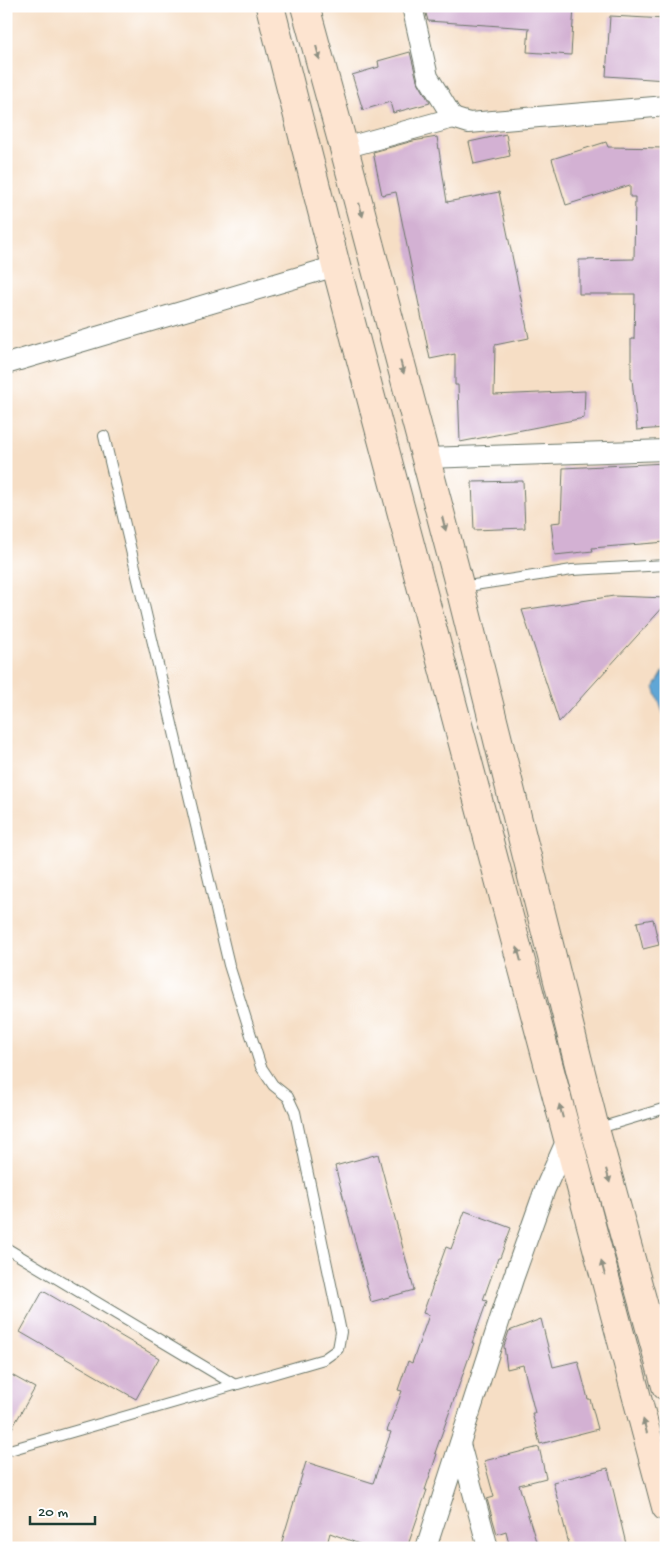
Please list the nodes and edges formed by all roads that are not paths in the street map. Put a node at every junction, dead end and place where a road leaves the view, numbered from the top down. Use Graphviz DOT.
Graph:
graph roads {
  1 [pos="270,6"];
  2 [pos="305,6"];
  3 [pos="412,6"];
  4 [pos="666,106"];
  5 [pos="453,118"];
  6 [pos="344,148"];
  7 [pos="336,266"];
  8 [pos="6,364"];
  9 [pos="104,436"];
  10 [pos="666,450"];
  11 [pos="426,458"];
  12 [pos="666,565"];
  13 [pos="460,588"];
  14 [pos="666,1108"];
  15 [pos="595,1129"];
  16 [pos="568,1137"];
  17 [pos="6,1248"];
  18 [pos="235,1384"];
  19 [pos="666,1386"];
  20 [pos="460,1444"];
  21 [pos="6,1451"];
  22 [pos="666,1506"];
  23 [pos="426,1548"];
  24 [pos="488,1548"];
  1 -- 7 [label="main road"];
  2 -- 6 [label="main road, one-way"];
  3 -- 5 [label="street"];
  4 -- 5 [label="street"];
  5 -- 6 [label="street"];
  6 -- 11 [label="main road, one-way"];
  7 -- 8 [label="street"];
  16 -- 7 [label="main road, one-way"];
  9 -- 18 [label="lane"];
  10 -- 11 [label="street"];
  11 -- 13 [label="main road, one-way"];
  12 -- 13 [label="lane"];
  13 -- 15 [label="main road"];
  14 -- 15 [label="lane"];
  15 -- 16 [label="street"];
  15 -- 19 [label="main road, one-way"];
  16 -- 20 [label="street"];
  22 -- 16 [label="main road, one-way"];
  17 -- 18 [label="lane"];
  18 -- 21 [label="lane"];
  20 -- 23 [label="street"];
  20 -- 24 [label="street"];
}
